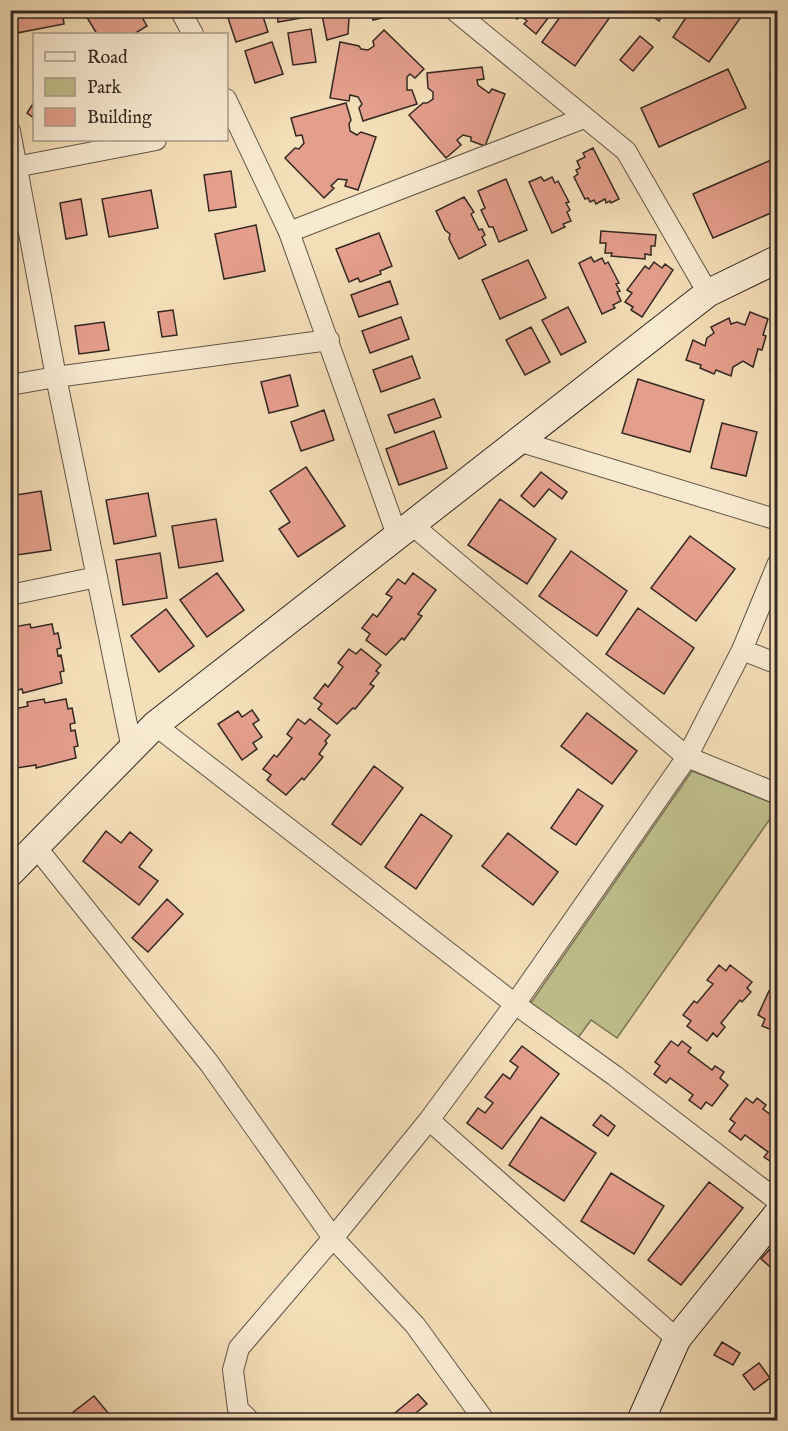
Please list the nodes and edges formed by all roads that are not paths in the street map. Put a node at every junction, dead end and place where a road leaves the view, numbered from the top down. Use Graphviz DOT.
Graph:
graph roads {
  1 [pos="180,10"];
  2 [pos="454,10"];
  3 [pos="192,33"];
  4 [pos="228,106"];
  5 [pos="584,118"];
  6 [pos="233,124"];
  7 [pos="10,131"];
  8 [pos="151,141"];
  9 [pos="14,167"];
  10 [pos="289,232"];
  11 [pos="777,260"];
  12 [pos="708,293"];
  13 [pos="329,340"];
  14 [pos="56,377"];
  15 [pos="10,385"];
  16 [pos="518,441"];
  17 [pos="777,520"];
  18 [pos="404,529"];
  19 [pos="777,563"];
  20 [pos="97,577"];
  21 [pos="10,595"];
  22 [pos="742,650"];
  23 [pos="777,663"];
  24 [pos="155,725"];
  25 [pos="132,749"];
  26 [pos="687,757"];
  27 [pos="777,794"];
  28 [pos="36,847"];
  29 [pos="10,873"];
  30 [pos="515,1004"];
  31 [pos="429,1120"];
  32 [pos="777,1200"];
  33 [pos="777,1213"];
  34 [pos="333,1238"];
  35 [pos="677,1340"];
  36 [pos="249,1420"];
  37 [pos="484,1420"];
  38 [pos="641,1420"];
  1 -- 3 [label="street"];
  2 -- 5 [label="street"];
  4 -- 6 [label="street"];
  5 -- 10 [label="street"];
  5 -- 12 [label="street"];
  6 -- 10 [label="street"];
  7 -- 9 [label="street"];
  8 -- 9 [label="street"];
  9 -- 14 [label="street"];
  10 -- 13 [label="street"];
  11 -- 12 [label="street"];
  12 -- 16 [label="street"];
  13 -- 14 [label="street"];
  13 -- 18 [label="street"];
  14 -- 15 [label="street"];
  14 -- 20 [label="street"];
  16 -- 17 [label="street"];
  16 -- 18 [label="street"];
  18 -- 24 [label="street"];
  18 -- 26 [label="street"];
  19 -- 22 [label="street"];
  20 -- 21 [label="street"];
  20 -- 25 [label="street"];
  22 -- 23 [label="street"];
  22 -- 26 [label="street"];
  24 -- 25 [label="street"];
  24 -- 30 [label="street"];
  25 -- 28 [label="street"];
  26 -- 27 [label="street"];
  26 -- 30 [label="street"];
  28 -- 29 [label="street"];
  28 -- 34 [label="street"];
  30 -- 31 [label="street"];
  30 -- 32 [label="street"];
  31 -- 34 [label="street"];
  31 -- 35 [label="street"];
  33 -- 35 [label="street"];
  34 -- 36 [label="street"];
  34 -- 37 [label="street"];
  35 -- 38 [label="street"];
}
